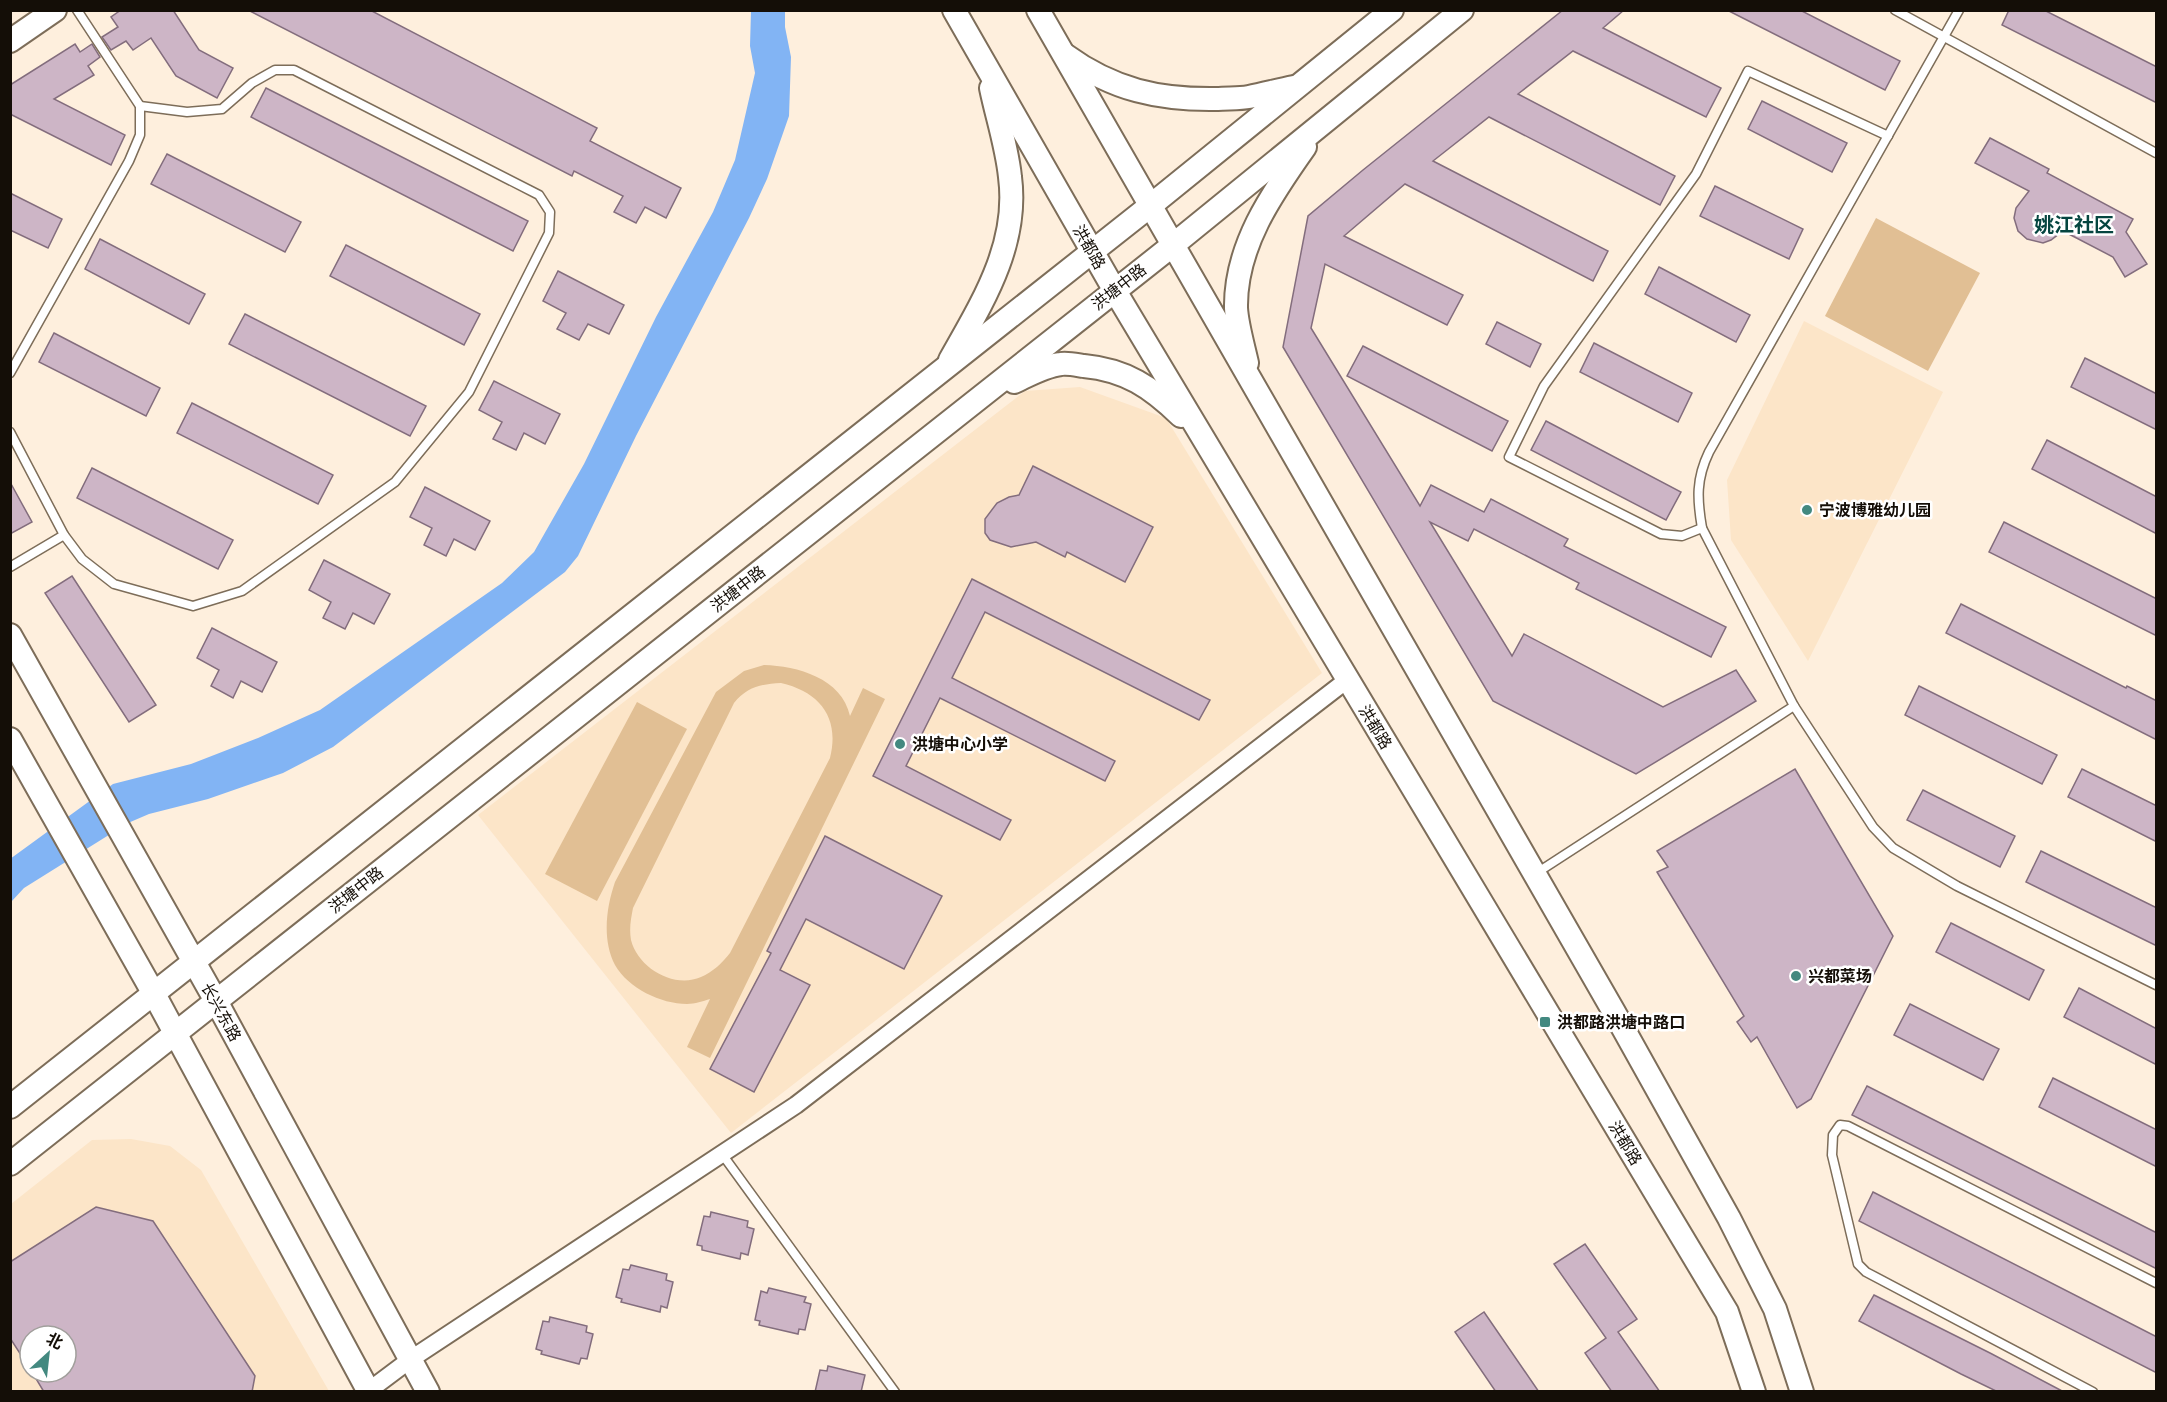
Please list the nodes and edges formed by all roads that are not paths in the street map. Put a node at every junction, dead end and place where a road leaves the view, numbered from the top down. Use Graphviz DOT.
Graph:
graph roads {
  1 [pos="55,10"];
  2 [pos="77,10"];
  3 [pos="954,10"];
  4 [pos="1038,10"];
  5 [pos="1392,10"];
  6 [pos="1462,10"];
  7 [pos="1895,10"];
  8 [pos="1959,10"];
  9 [pos="1944,37"];
  10 [pos="10,41"];
  11 [pos="1062,52"];
  12 [pos="986,66"];
  13 [pos="1299,86"];
  14 [pos="140,106"];
  15 [pos="1322,124"];
  16 [pos="1888,136"];
  17 [pos="2157,153"];
  18 [pos="1150,206"];
  19 [pos="1173,245"];
  20 [pos="1092,253"];
  21 [pos="1115,291"];
  22 [pos="944,370"];
  23 [pos="10,373"];
  24 [pos="1250,380"];
  25 [pos="975,402"];
  26 [pos="10,432"];
  27 [pos="1200,434"];
  28 [pos="1702,528"];
  29 [pos="64,535"];
  30 [pos="10,567"];
  31 [pos="10,635"];
  32 [pos="1347,680"];
  33 [pos="1794,706"];
  34 [pos="10,739"];
  35 [pos="1535,875"];
  36 [pos="194,962"];
  37 [pos="2157,985"];
  38 [pos="154,994"];
  39 [pos="216,1001"];
  40 [pos="176,1033"];
  41 [pos="10,1107"];
  42 [pos="722,1154"];
  43 [pos="10,1164"];
  44 [pos="2157,1283"];
  45 [pos="411,1359"];
  46 [pos="368,1391"];
  47 [pos="428,1392"];
  48 [pos="895,1392"];
  49 [pos="1754,1392"];
  50 [pos="1802,1392"];
  51 [pos="2093,1392"];
  1 -- 10 [label="main road"];
  2 -- 14 [label="lane"];
  3 -- 12 [label="main road, 洪都路"];
  4 -- 11 [label="main road"];
  5 -- 13 [label="main road"];
  6 -- 15 [label="main road, 洪塘中路"];
  7 -- 9 [label="lane"];
  8 -- 9 [label="lane"];
  9 -- 16 [label="lane"];
  9 -- 17 [label="lane"];
  11 -- 13 [label="main road"];
  11 -- 18 [label="main road"];
  12 -- 20 [label="main road, 洪都路"];
  12 -- 22 [label="main road"];
  13 -- 18 [label="main road"];
  14 -- 23 [label="lane"];
  14 -- 29 [label="lane"];
  15 -- 19 [label="main road, 洪塘中路"];
  15 -- 24 [label="main road"];
  16 -- 28 [label="lane"];
  16 -- 28 [label="lane"];
  18 -- 19 [label="main road"];
  18 -- 20 [label="main road"];
  19 -- 21 [label="main road, 洪塘中路"];
  19 -- 24 [label="main road"];
  20 -- 21 [label="main road, 洪都路"];
  20 -- 22 [label="main road"];
  21 -- 25 [label="main road, 洪塘中路"];
  21 -- 27 [label="main road, 洪都路"];
  22 -- 36 [label="main road"];
  24 -- 35 [label="main road"];
  25 -- 27 [label="main road"];
  25 -- 39 [label="main road, 洪塘中路"];
  26 -- 29 [label="lane"];
  27 -- 32 [label="main road, 洪都路"];
  28 -- 33 [label="lane"];
  29 -- 30 [label="lane"];
  31 -- 36 [label="main road, 长兴东路"];
  32 -- 42 [label="street"];
  32 -- 49 [label="main road, 洪都路"];
  33 -- 35 [label="lane"];
  33 -- 37 [label="lane"];
  34 -- 38 [label="main road"];
  35 -- 50 [label="main road"];
  36 -- 38 [label="main road"];
  36 -- 39 [label="main road, 长兴东路"];
  38 -- 40 [label="main road"];
  38 -- 41 [label="main road"];
  39 -- 40 [label="main road, 洪塘中路"];
  39 -- 45 [label="main road, 长兴东路"];
  40 -- 43 [label="main road, 洪塘中路"];
  40 -- 46 [label="main road"];
  42 -- 45 [label="street"];
  42 -- 48 [label="lane"];
  44 -- 51 [label="lane"];
  45 -- 46 [label="street"];
  45 -- 47 [label="main road, 长兴东路"];
}
